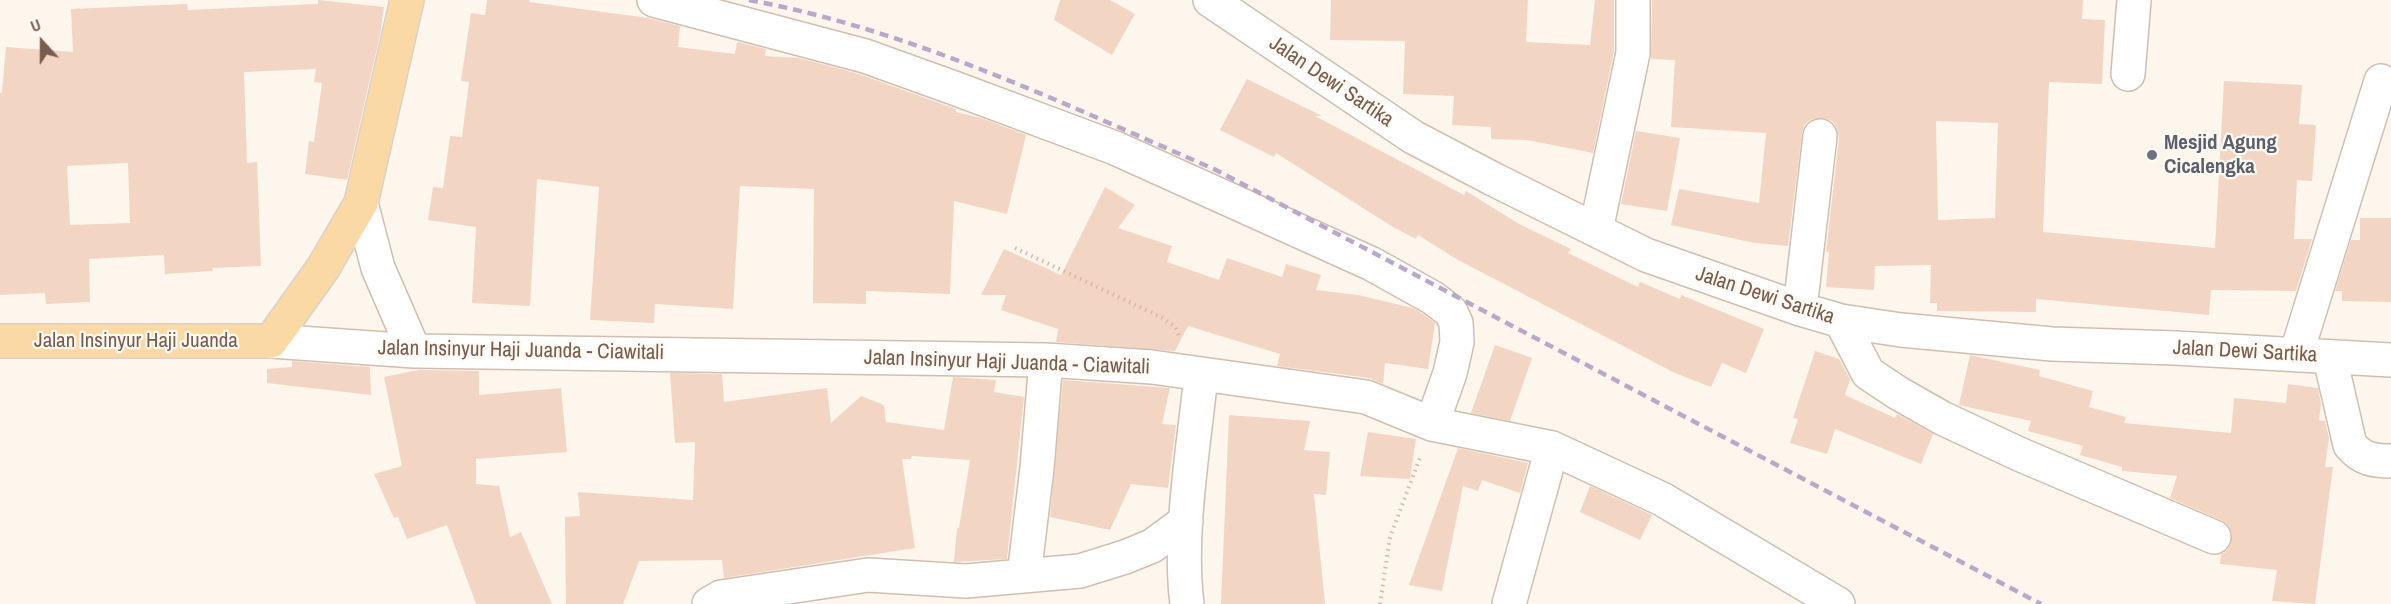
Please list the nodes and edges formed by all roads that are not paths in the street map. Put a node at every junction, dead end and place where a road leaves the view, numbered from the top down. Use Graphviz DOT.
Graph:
graph roads {
  1 [pos="407,0"];
  2 [pos="654,0"];
  3 [pos="1210,0"];
  4 [pos="1633,0"];
  5 [pos="2134,0"];
  6 [pos="2128,74"];
  7 [pos="2381,81"];
  8 [pos="1820,136"];
  9 [pos="361,202"];
  10 [pos="1596,230"];
  11 [pos="1800,309"];
  12 [pos="1841,321"];
  13 [pos="0,341"];
  14 [pos="271,341"];
  15 [pos="414,351"];
  16 [pos="2296,355"];
  17 [pos="2330,357"];
  18 [pos="1046,360"];
  19 [pos="2391,360"];
  20 [pos="1201,375"];
  21 [pos="1432,424"];
  22 [pos="1552,448"];
  23 [pos="2391,461"];
  24 [pos="1186,521"];
  25 [pos="2214,537"];
  26 [pos="1024,576"];
  27 [pos="967,593"];
  28 [pos="709,604"];
  29 [pos="1187,604"];
  30 [pos="1509,604"];
  31 [pos="1838,604"];
  1 -- 9 [label="main road"];
  2 -- 21 [label="street"];
  3 -- 10 [label="street, Jalan Dewi Sartika"];
  4 -- 10 [label="street"];
  5 -- 6 [label="street"];
  7 -- 16 [label="street"];
  8 -- 11 [label="street"];
  9 -- 14 [label="main road"];
  9 -- 15 [label="street"];
  10 -- 11 [label="street, Jalan Dewi Sartika"];
  11 -- 12 [label="street, Jalan Dewi Sartika"];
  12 -- 16 [label="street, Jalan Dewi Sartika"];
  12 -- 25 [label="street"];
  13 -- 14 [label="main road, Jalan Insinyur Haji Juanda"];
  14 -- 15 [label="street, Jalan Insinyur Haji Juanda - Ciawitali"];
  15 -- 18 [label="street, Jalan Insinyur Haji Juanda - Ciawitali"];
  16 -- 17 [label="street, Jalan Dewi Sartika"];
  17 -- 19 [label="street, Jalan Dewi Sartika"];
  17 -- 23 [label="street"];
  18 -- 20 [label="street, Jalan Insinyur Haji Juanda - Ciawitali"];
  18 -- 26 [label="street"];
  20 -- 21 [label="street, Jalan Insinyur Haji Juanda - Ciawitali"];
  20 -- 24 [label="street"];
  21 -- 22 [label="street, Jalan Insinyur Haji Juanda - Ciawitali"];
  22 -- 30 [label="street"];
  22 -- 31 [label="street, Jalan Insinyur Haji Juanda - Ciawitali"];
  24 -- 26 [label="street"];
  24 -- 29 [label="street"];
  26 -- 27 [label="street"];
  27 -- 28 [label="street"];
}
